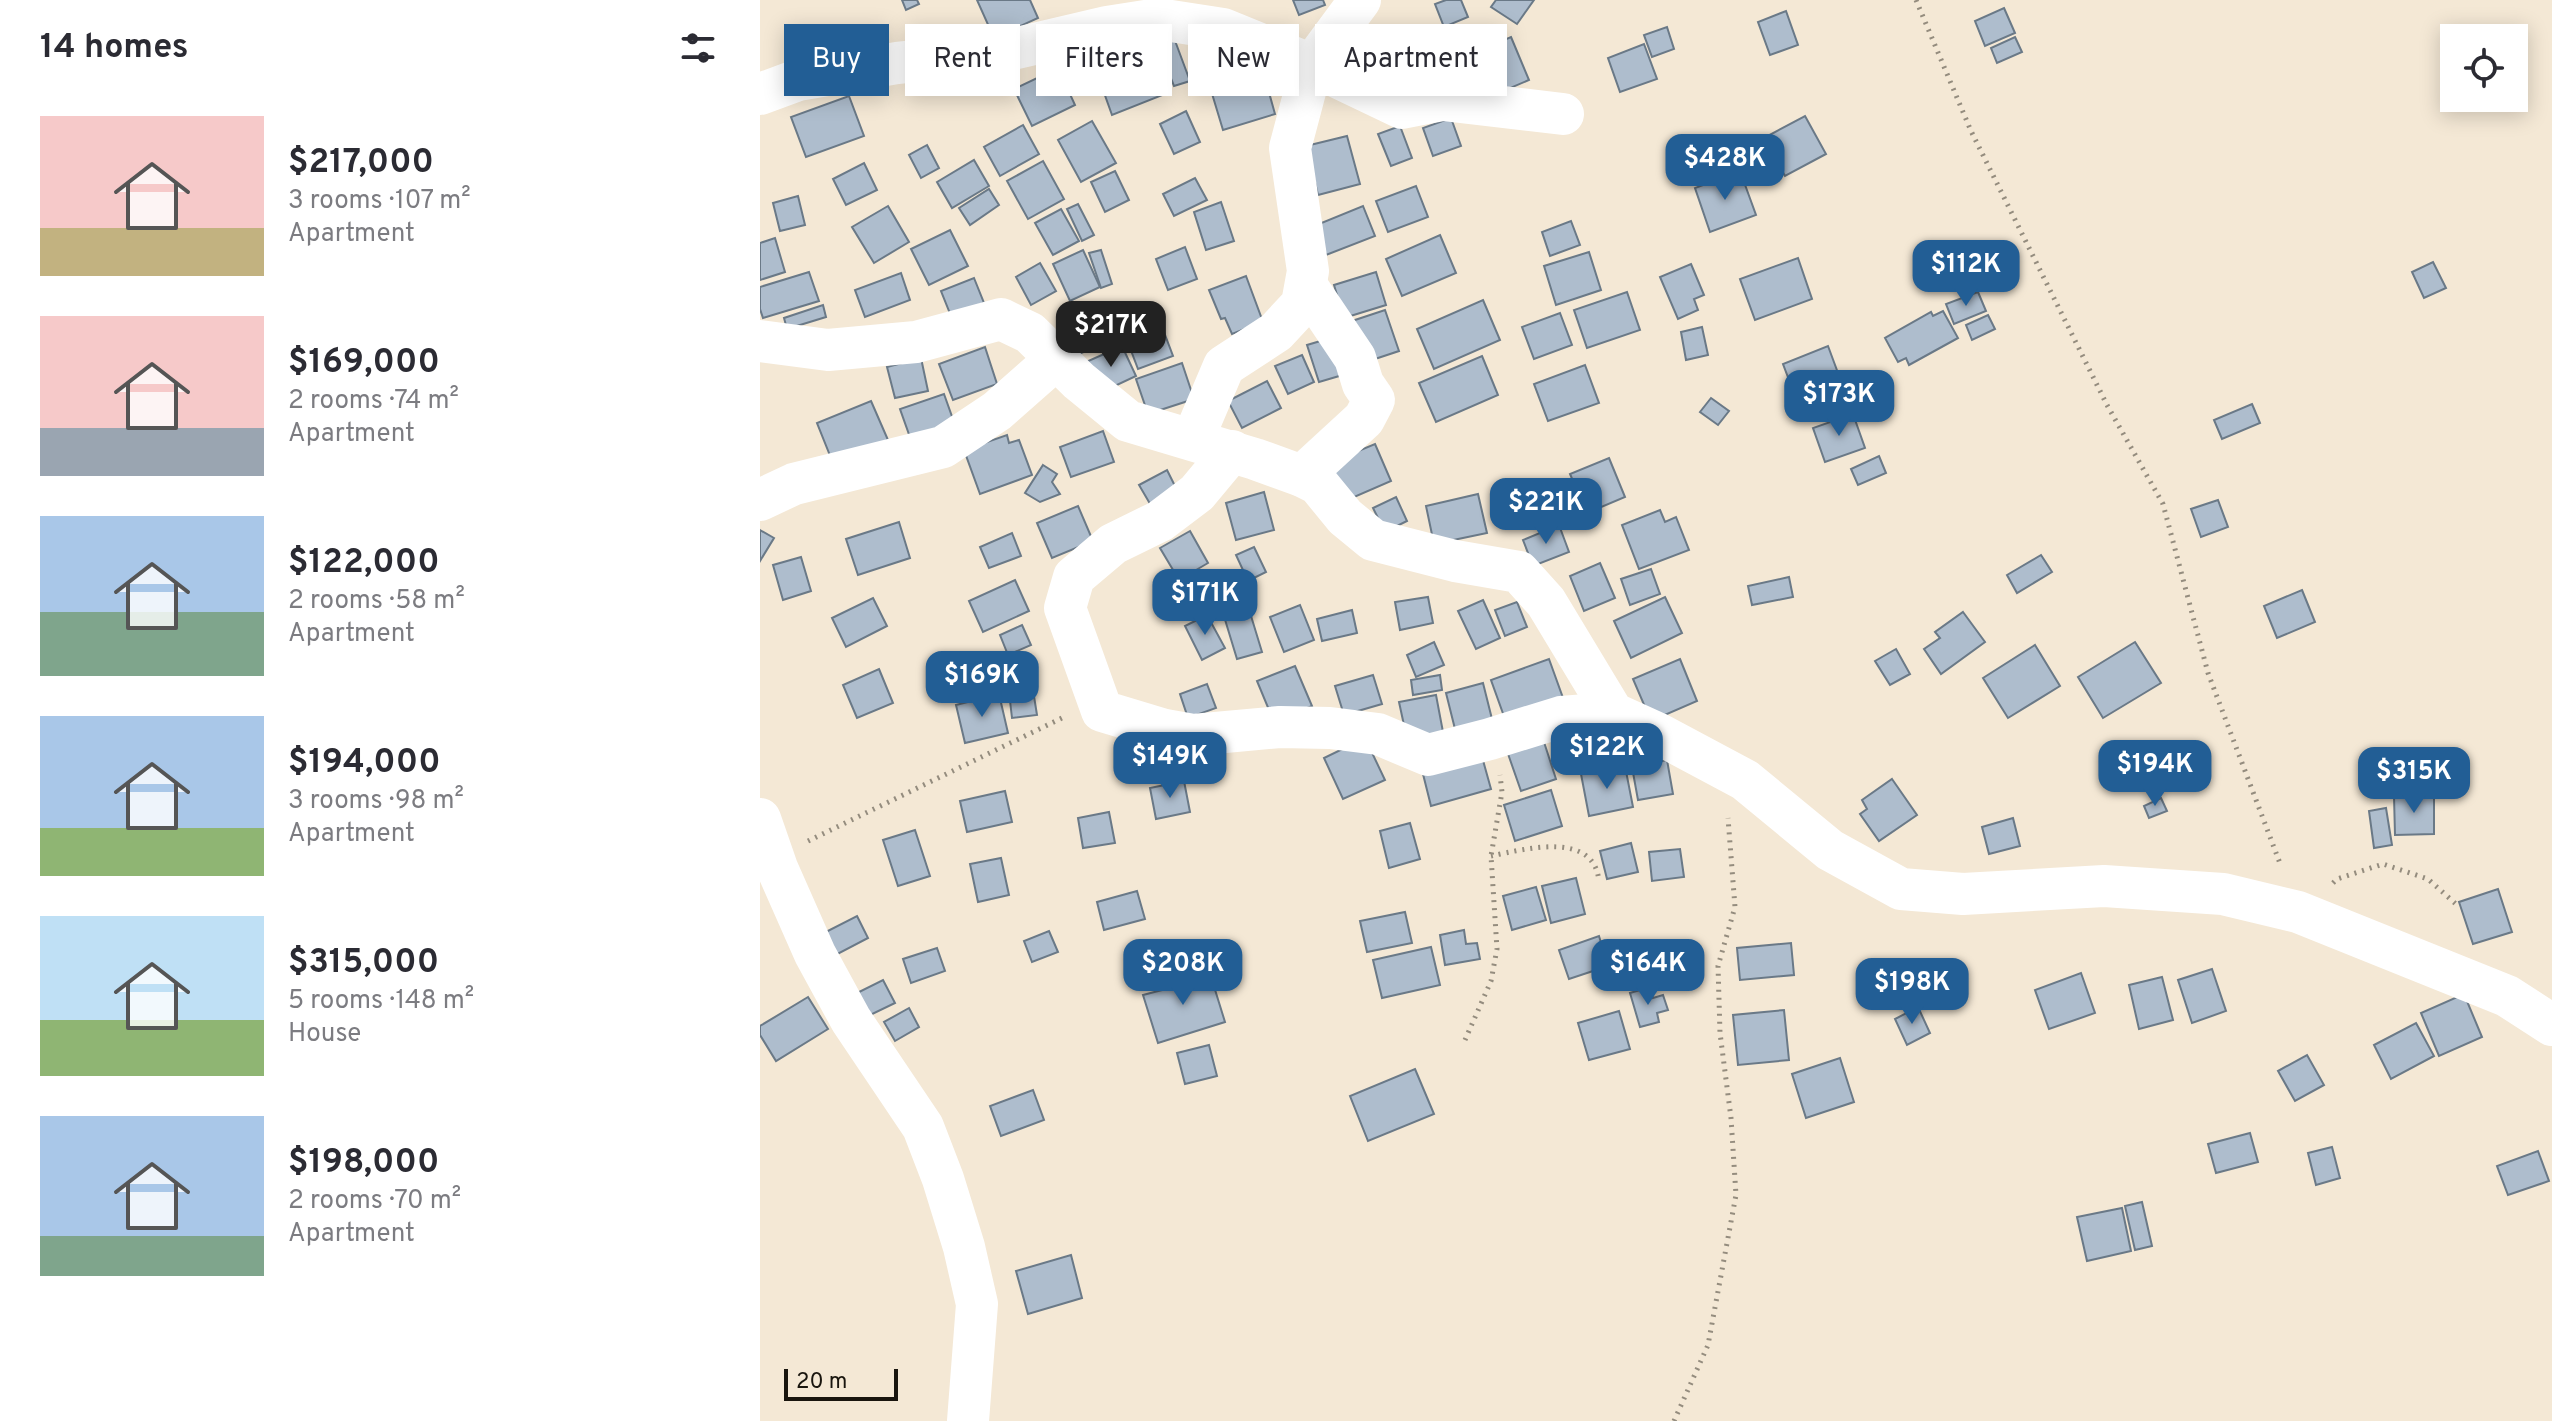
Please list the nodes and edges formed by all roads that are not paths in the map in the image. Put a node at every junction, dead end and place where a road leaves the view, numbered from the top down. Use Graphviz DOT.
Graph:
graph roads {
  1 [pos="1360,0"];
  2 [pos="1141,8"];
  3 [pos="1312,65"];
  4 [pos="760,94"];
  5 [pos="1563,114"];
  6 [pos="1306,285"];
  7 [pos="760,341"];
  8 [pos="1056,359"];
  9 [pos="1212,445"];
  10 [pos="1302,476"];
  11 [pos="760,500"];
  12 [pos="1613,713"];
  13 [pos="760,819"];
  14 [pos="2552,1025"];
  15 [pos="968,1421"];
  1 -- 3 [label="street"];
  2 -- 3 [label="street"];
  2 -- 4 [label="street"];
  3 -- 5 [label="street"];
  3 -- 6 [label="street"];
  6 -- 9 [label="street"];
  6 -- 10 [label="street"];
  7 -- 8 [label="street"];
  8 -- 9 [label="street"];
  8 -- 11 [label="street"];
  9 -- 10 [label="street"];
  9 -- 12 [label="street"];
  10 -- 12 [label="street"];
  12 -- 14 [label="street"];
  13 -- 15 [label="street"];
}
